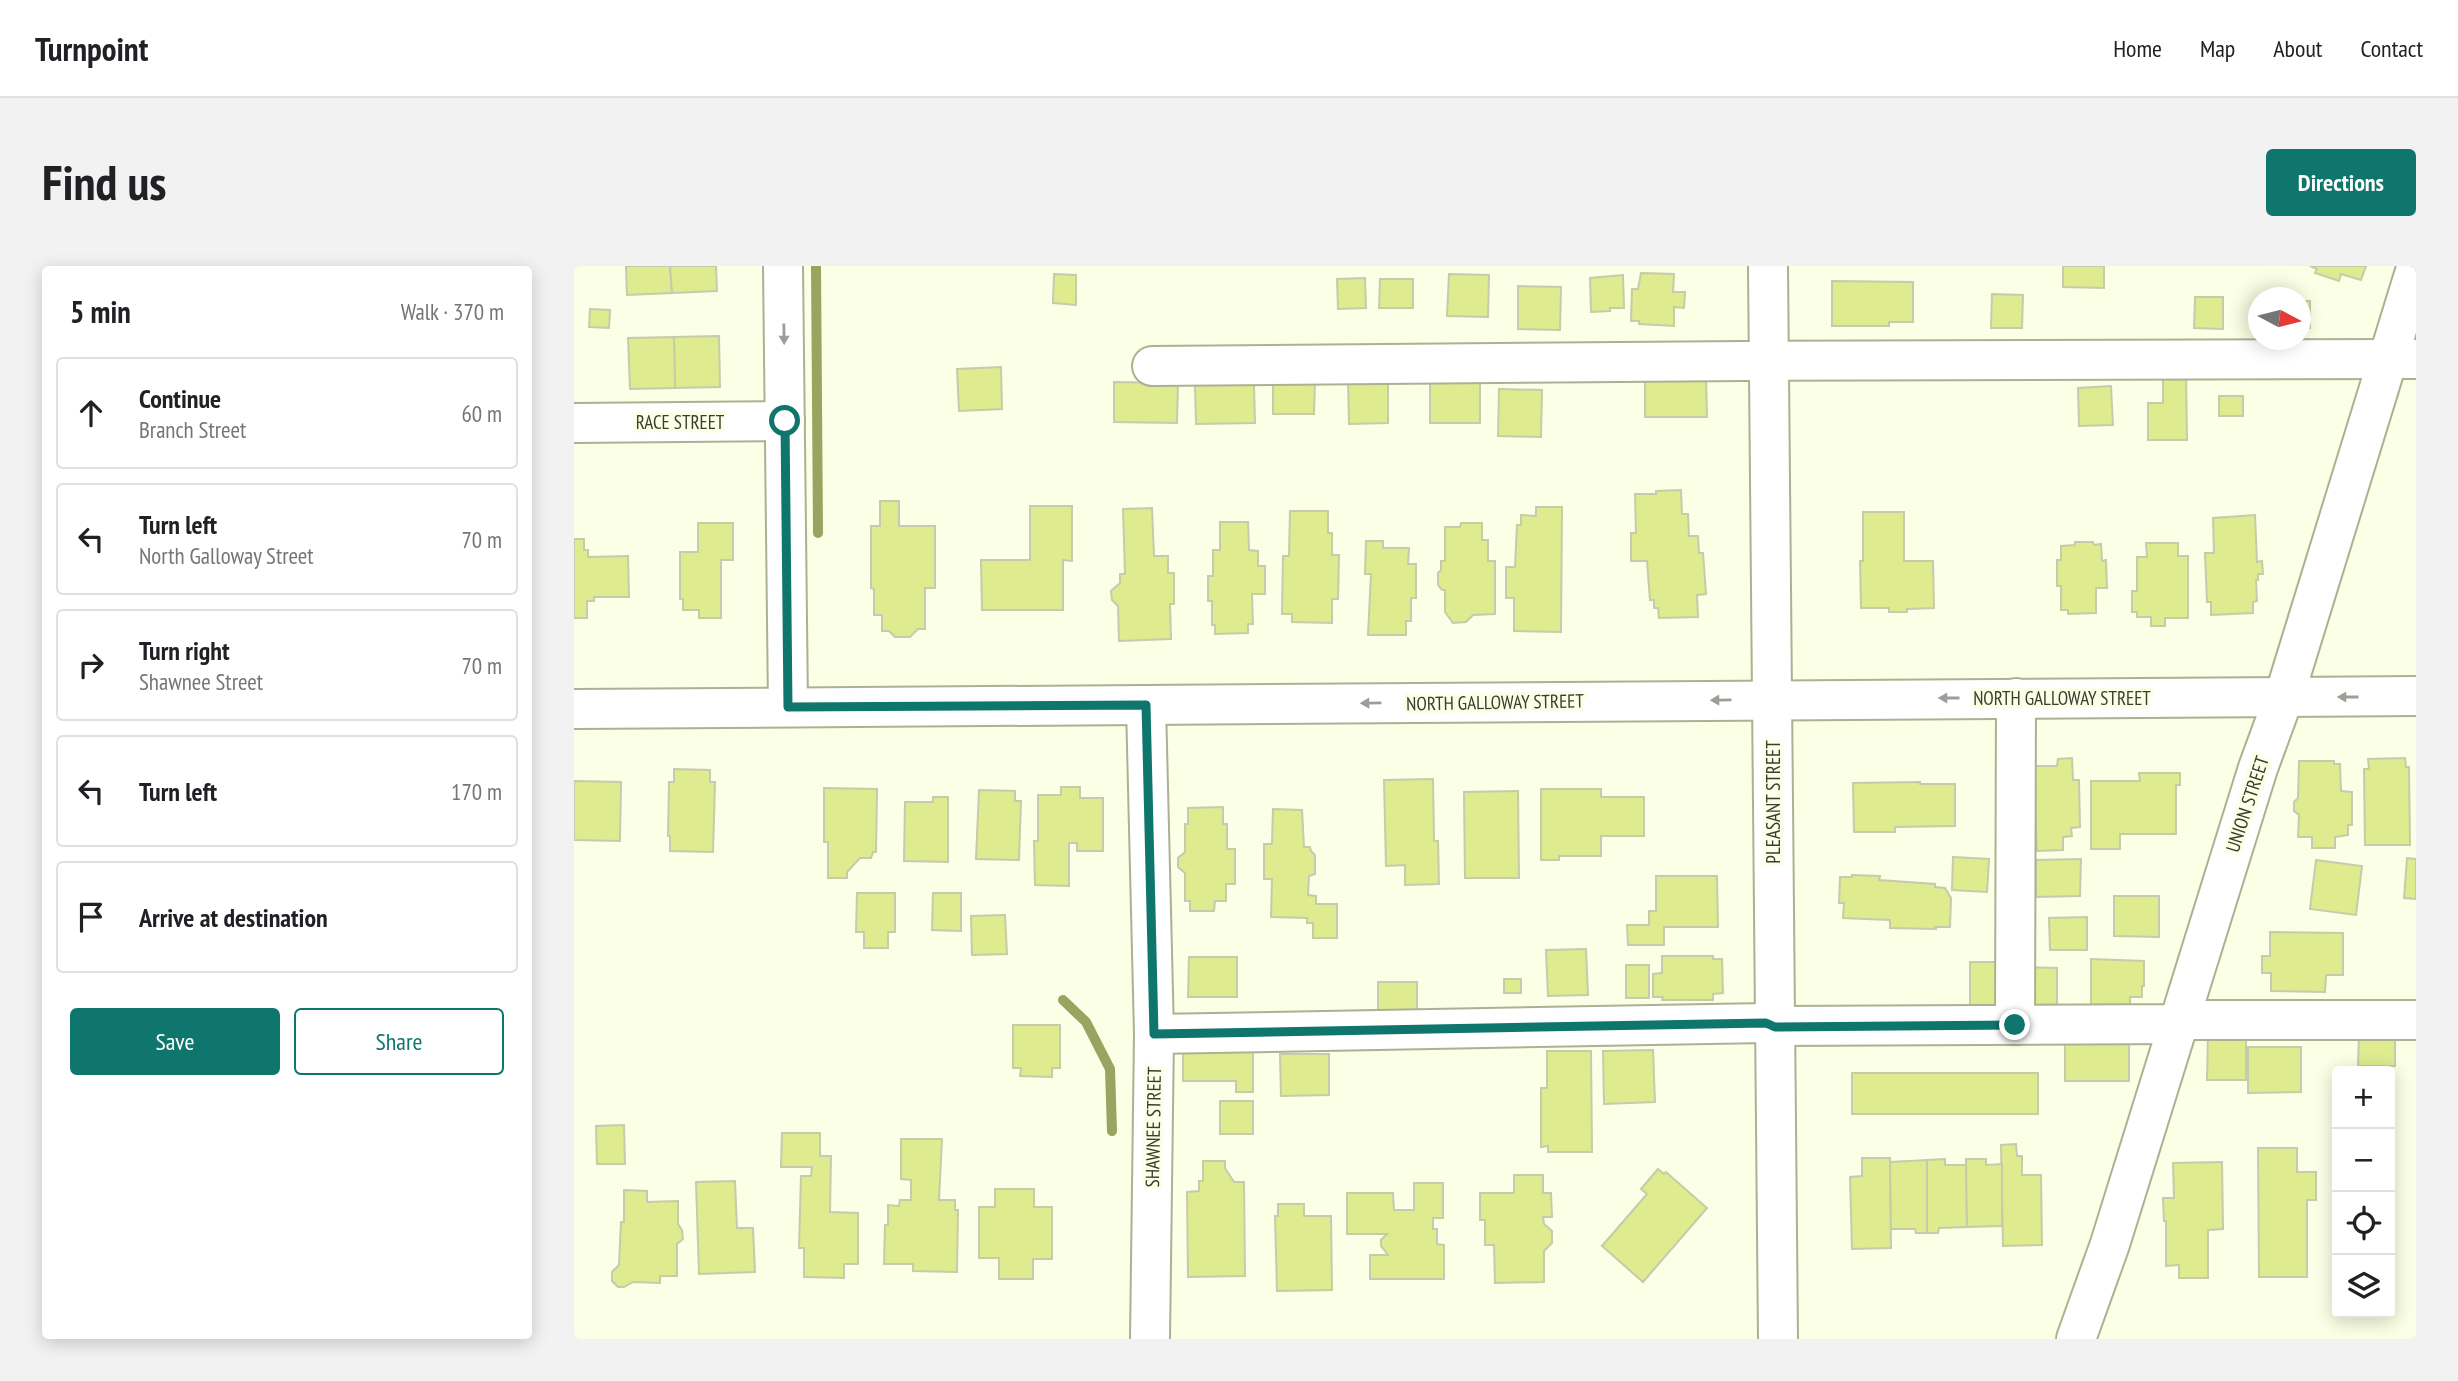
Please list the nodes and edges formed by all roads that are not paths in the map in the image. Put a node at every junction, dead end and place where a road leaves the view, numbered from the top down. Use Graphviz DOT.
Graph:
graph roads {
  1 [pos="783,266"];
  2 [pos="1768,266"];
  3 [pos="2416,268"];
  4 [pos="1769,359"];
  5 [pos="2402,359"];
  6 [pos="1152,366"];
  7 [pos="785,421"];
  8 [pos="574,423"];
  9 [pos="2416,696"];
  10 [pos="2284,697"];
  11 [pos="2016,698"];
  12 [pos="1772,700"];
  13 [pos="1146,705"];
  14 [pos="788,707"];
  15 [pos="574,709"];
  16 [pos="2416,1020"];
  17 [pos="2179,1024"];
  18 [pos="2015,1025"];
  19 [pos="1775,1027"];
  20 [pos="1154,1034"];
  21 [pos="1150,1339"];
  22 [pos="1777,1339"];
  23 [pos="2076,1339"];
  1 -- 7 [label="street, one-way"];
  2 -- 4 [label="street, PLEASANT STREET"];
  3 -- 5 [label="street, UNION STREET"];
  4 -- 5 [label="street"];
  4 -- 6 [label="street"];
  4 -- 12 [label="street, PLEASANT STREET"];
  5 -- 10 [label="street, UNION STREET"];
  7 -- 8 [label="street, RACE STREET"];
  7 -- 14 [label="street"];
  9 -- 10 [label="street, NORTH GALLOWAY STREET, one-way"];
  10 -- 11 [label="street, NORTH GALLOWAY STREET"];
  10 -- 17 [label="street, UNION STREET"];
  11 -- 12 [label="street, NORTH GALLOWAY STREET, one-way"];
  11 -- 18 [label="street"];
  12 -- 13 [label="street, NORTH GALLOWAY STREET, one-way"];
  12 -- 19 [label="street, PLEASANT STREET"];
  13 -- 14 [label="street, NORTH GALLOWAY STREET"];
  13 -- 20 [label="street, SHAWNEE STREET"];
  14 -- 15 [label="street, NORTH GALLOWAY STREET"];
  16 -- 17 [label="street"];
  17 -- 18 [label="street"];
  17 -- 23 [label="street, UNION STREET"];
  18 -- 19 [label="street"];
  19 -- 20 [label="street"];
  19 -- 22 [label="street, PLEASANT STREET"];
  20 -- 21 [label="street, SHAWNEE STREET"];
}
